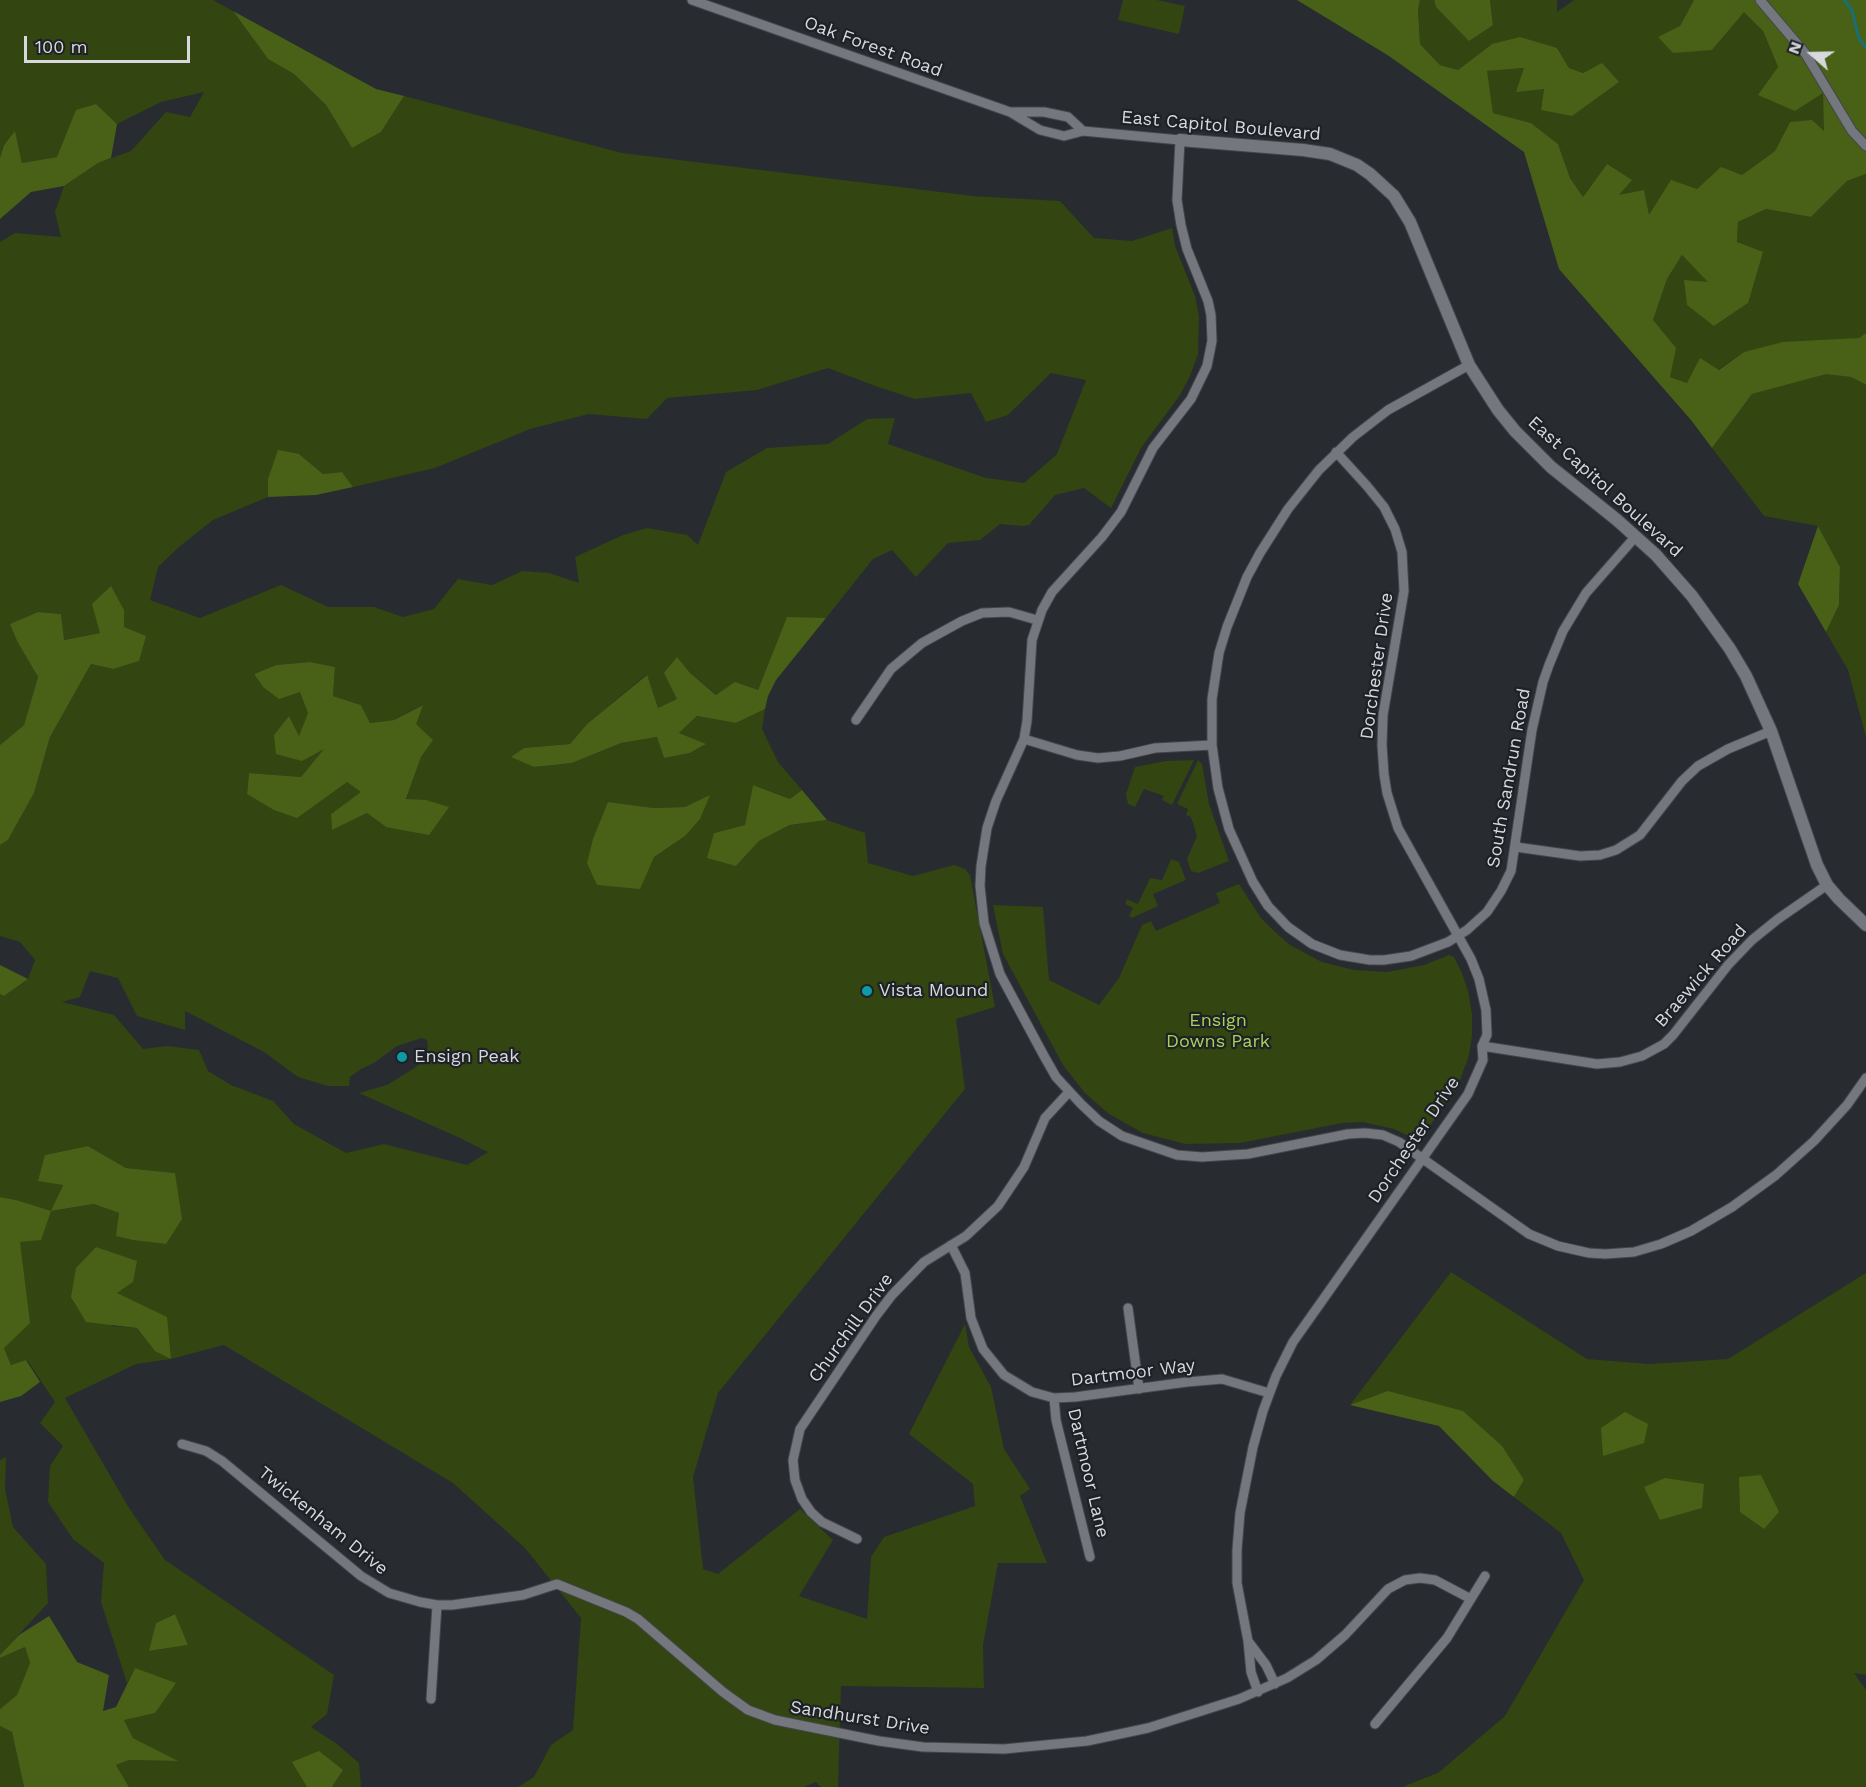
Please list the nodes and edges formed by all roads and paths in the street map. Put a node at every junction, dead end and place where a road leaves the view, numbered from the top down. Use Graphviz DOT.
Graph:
graph roads {
  1 [pos="692,0"];
  2 [pos="1760,0"];
  3 [pos="1010,112"];
  4 [pos="1083,131"];
  5 [pos="1180,140"];
  6 [pos="1866,146"];
  7 [pos="1469,364"];
  8 [pos="1336,452"];
  9 [pos="1635,536"];
  10 [pos="1037,620"];
  11 [pos="856,720"];
  12 [pos="1772,731"];
  13 [pos="1024,740"];
  14 [pos="1212,745"];
  15 [pos="1516,846"];
  16 [pos="1827,885"];
  17 [pos="1866,925"];
  18 [pos="1458,937"];
  19 [pos="1482,1046"];
  20 [pos="1866,1078"];
  21 [pos="1069,1092"];
  22 [pos="1423,1158"];
  23 [pos="951,1245"];
  24 [pos="1128,1308"];
  25 [pos="1139,1389"];
  26 [pos="1269,1393"];
  27 [pos="1054,1398"];
  28 [pos="182,1444"];
  29 [pos="857,1539"];
  30 [pos="1090,1557"];
  31 [pos="1485,1576"];
  32 [pos="557,1584"];
  33 [pos="1471,1599"];
  34 [pos="437,1605"];
  35 [pos="1248,1641"];
  36 [pos="1275,1684"];
  37 [pos="1258,1692"];
  38 [pos="432,1699"];
  39 [pos="1375,1724"];
  1 -- 3 [label="street, Oak Forest Road"];
  2 -- 6 [label="street"];
  3 -- 4 [label="street, Oak Forest Road"];
  3 -- 4 [label="street, Oak Forest Road"];
  4 -- 5 [label="street, East Capitol Boulevard"];
  5 -- 7 [label="street, East Capitol Boulevard"];
  5 -- 10 [label="street"];
  7 -- 8 [label="street, South Sandrun Road"];
  7 -- 9 [label="street, East Capitol Boulevard"];
  8 -- 14 [label="street, South Sandrun Road"];
  8 -- 18 [label="street, Dorchester Drive"];
  9 -- 12 [label="street, East Capitol Boulevard"];
  9 -- 15 [label="street, South Sandrun Road"];
  10 -- 11 [label="street"];
  10 -- 13 [label="street"];
  12 -- 15 [label="street"];
  12 -- 16 [label="street, East Capitol Boulevard"];
  13 -- 14 [label="street"];
  13 -- 21 [label="street"];
  14 -- 18 [label="street, South Sandrun Road"];
  15 -- 18 [label="street, South Sandrun Road"];
  16 -- 17 [label="street, East Capitol Boulevard"];
  16 -- 19 [label="street, Braewick Road"];
  18 -- 19 [label="street, Dorchester Drive"];
  19 -- 22 [label="street, Dorchester Drive"];
  20 -- 22 [label="street"];
  21 -- 22 [label="street"];
  21 -- 23 [label="street, Churchill Drive"];
  22 -- 26 [label="street, Dorchester Drive"];
  23 -- 27 [label="street, Dartmoor Way"];
  23 -- 29 [label="street, Churchill Drive"];
  24 -- 25 [label="street"];
  25 -- 26 [label="street, Dartmoor Way"];
  25 -- 27 [label="street, Dartmoor Way"];
  26 -- 35 [label="street, Dorchester Drive"];
  27 -- 30 [label="street, Dartmoor Lane"];
  28 -- 34 [label="street, Twickenham Drive"];
  31 -- 33 [label="street"];
  32 -- 34 [label="street, Twickenham Drive"];
  32 -- 37 [label="street, Sandhurst Drive"];
  33 -- 36 [label="street, Sandhurst Drive"];
  33 -- 39 [label="street"];
  34 -- 38 [label="street"];
  35 -- 36 [label="street, Dorchester Drive"];
  35 -- 37 [label="street, Dorchester Drive"];
  36 -- 37 [label="street, Sandhurst Drive"];
}
